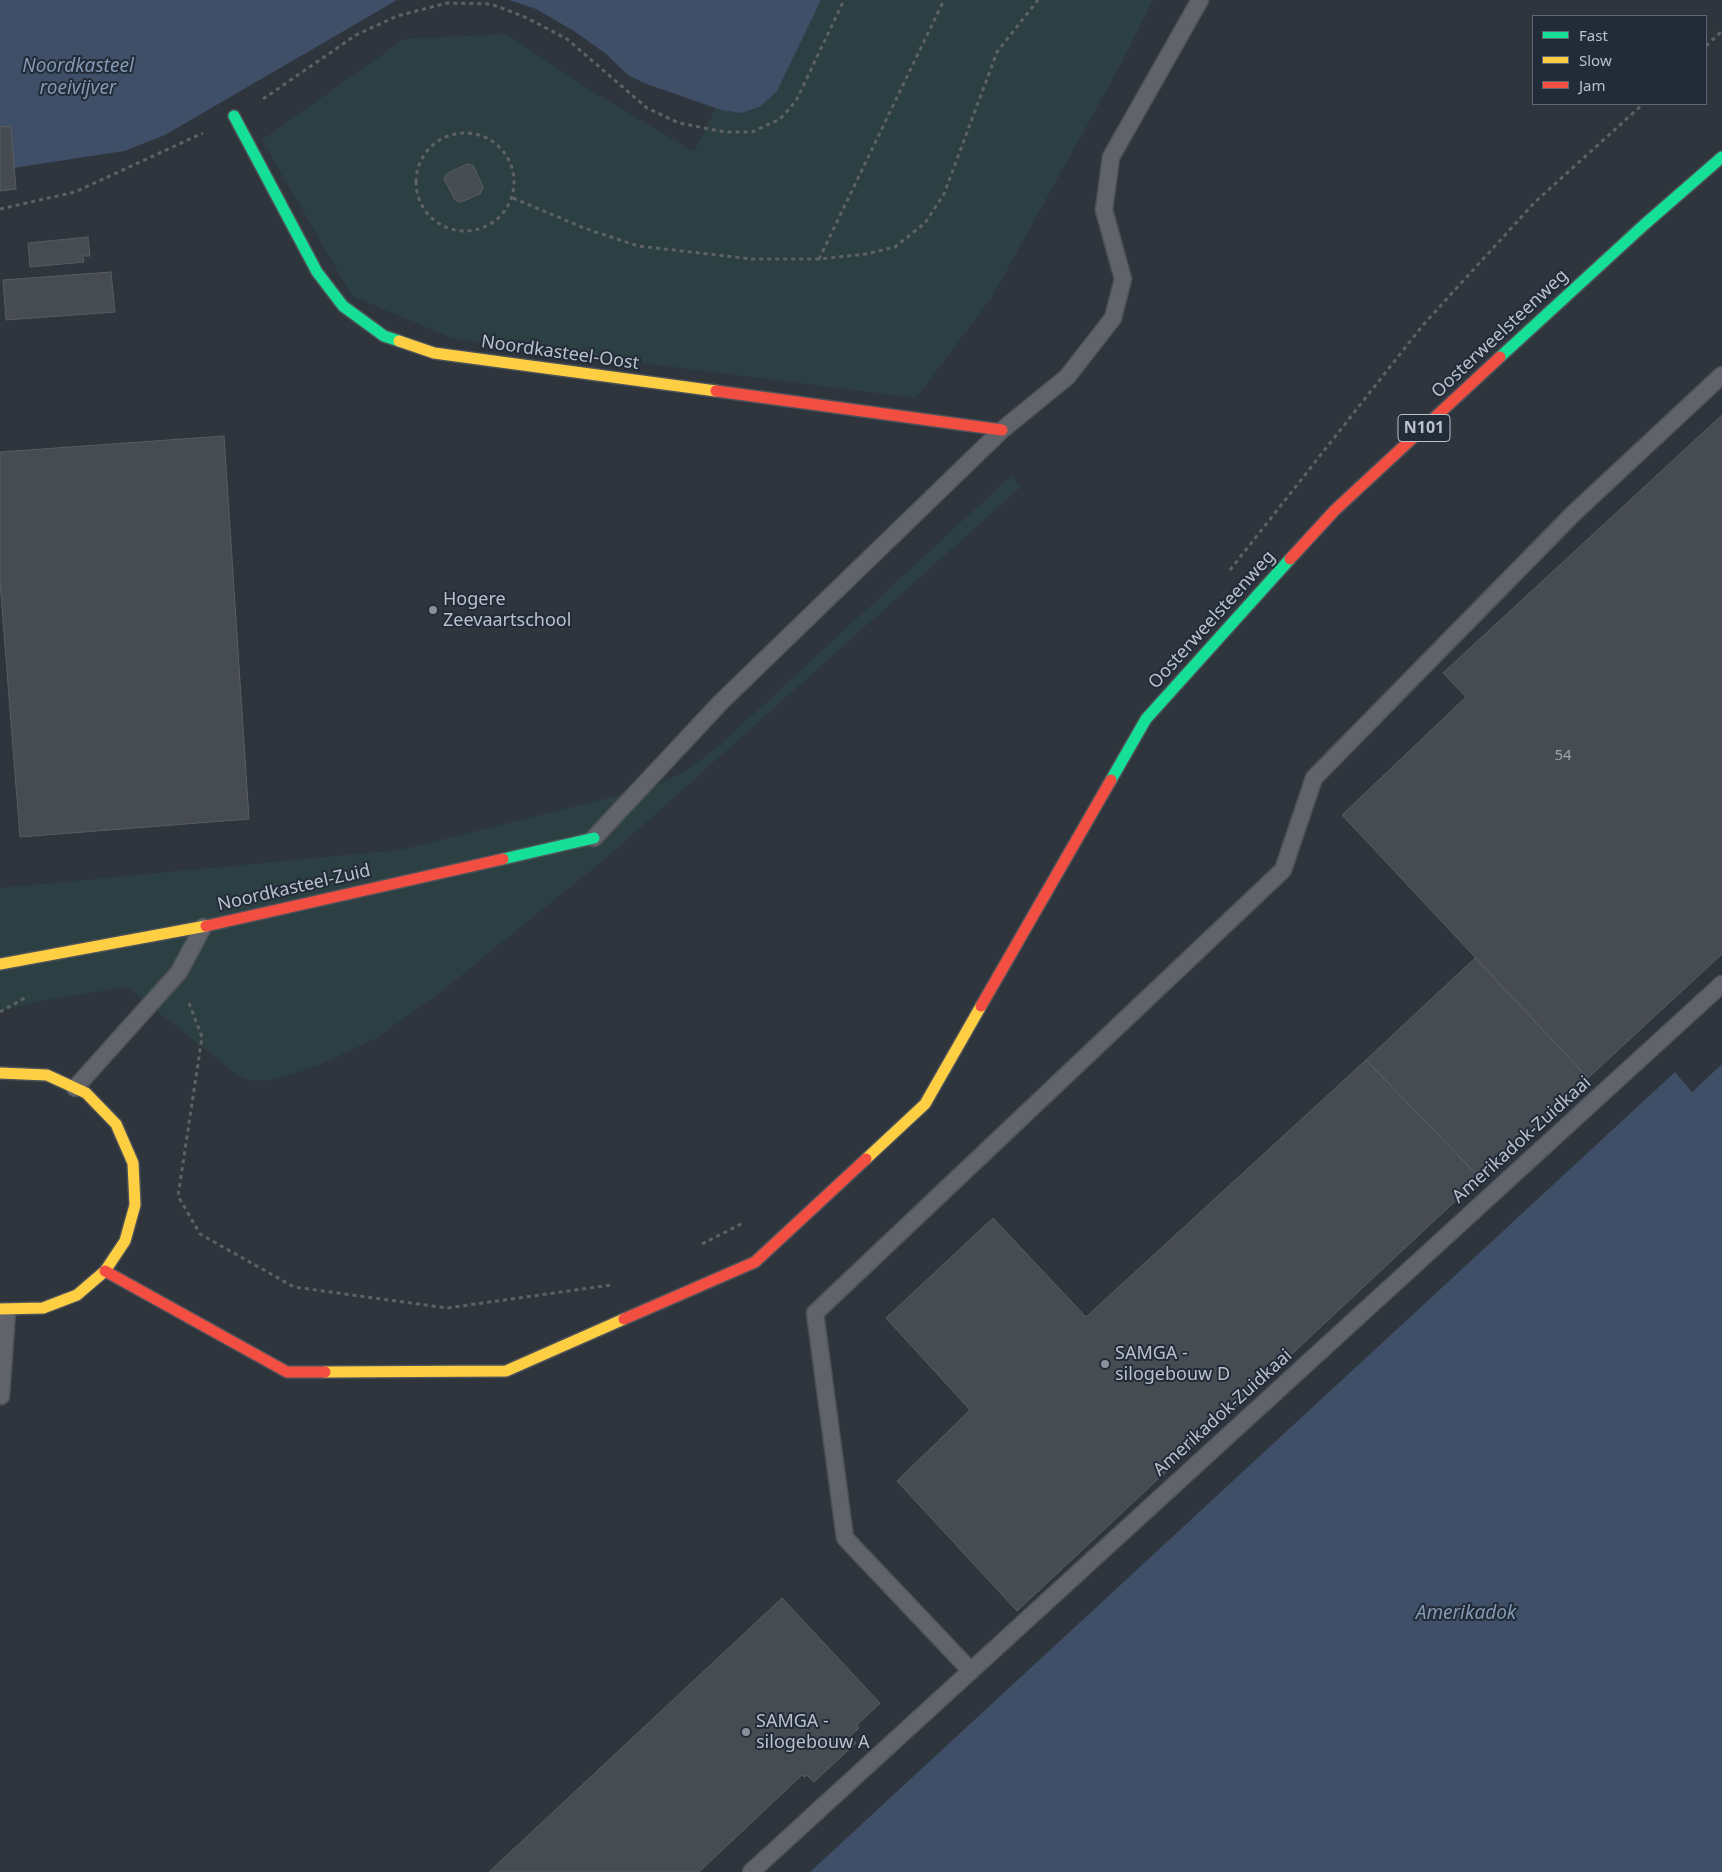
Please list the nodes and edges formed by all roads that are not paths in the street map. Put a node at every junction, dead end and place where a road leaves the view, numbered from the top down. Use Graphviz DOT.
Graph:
graph roads {
  1 [pos="1200,0"];
  2 [pos="234,116"];
  3 [pos="1722,157"];
  4 [pos="1722,375"];
  5 [pos="1002,430"];
  6 [pos="594,838"];
  7 [pos="203,927"];
  8 [pos="0,964"];
  9 [pos="1722,984"];
  10 [pos="0,1073"];
  11 [pos="75,1088"];
  12 [pos="105,1271"];
  13 [pos="3,1310"];
  14 [pos="1,1396"];
  15 [pos="971,1670"];
  16 [pos="751,1872"];
  1 -- 5 [label="lane"];
  2 -- 5 [label="main road, Noordkasteel-Oost"];
  3 -- 12 [label="main road, Oosterweelsteenweg / N101"];
  4 -- 15 [label="lane"];
  5 -- 6 [label="lane"];
  6 -- 7 [label="main road, Noordkasteel-Zuid"];
  7 -- 8 [label="main road, Noordkasteel-Zuid"];
  7 -- 11 [label="lane"];
  9 -- 15 [label="lane, Amerikadok-Zuidkaai"];
  10 -- 11 [label="main road"];
  11 -- 12 [label="main road"];
  12 -- 13 [label="main road"];
  13 -- 14 [label="lane"];
  15 -- 16 [label="lane, Amerikadok-Zuidkaai"];
}
